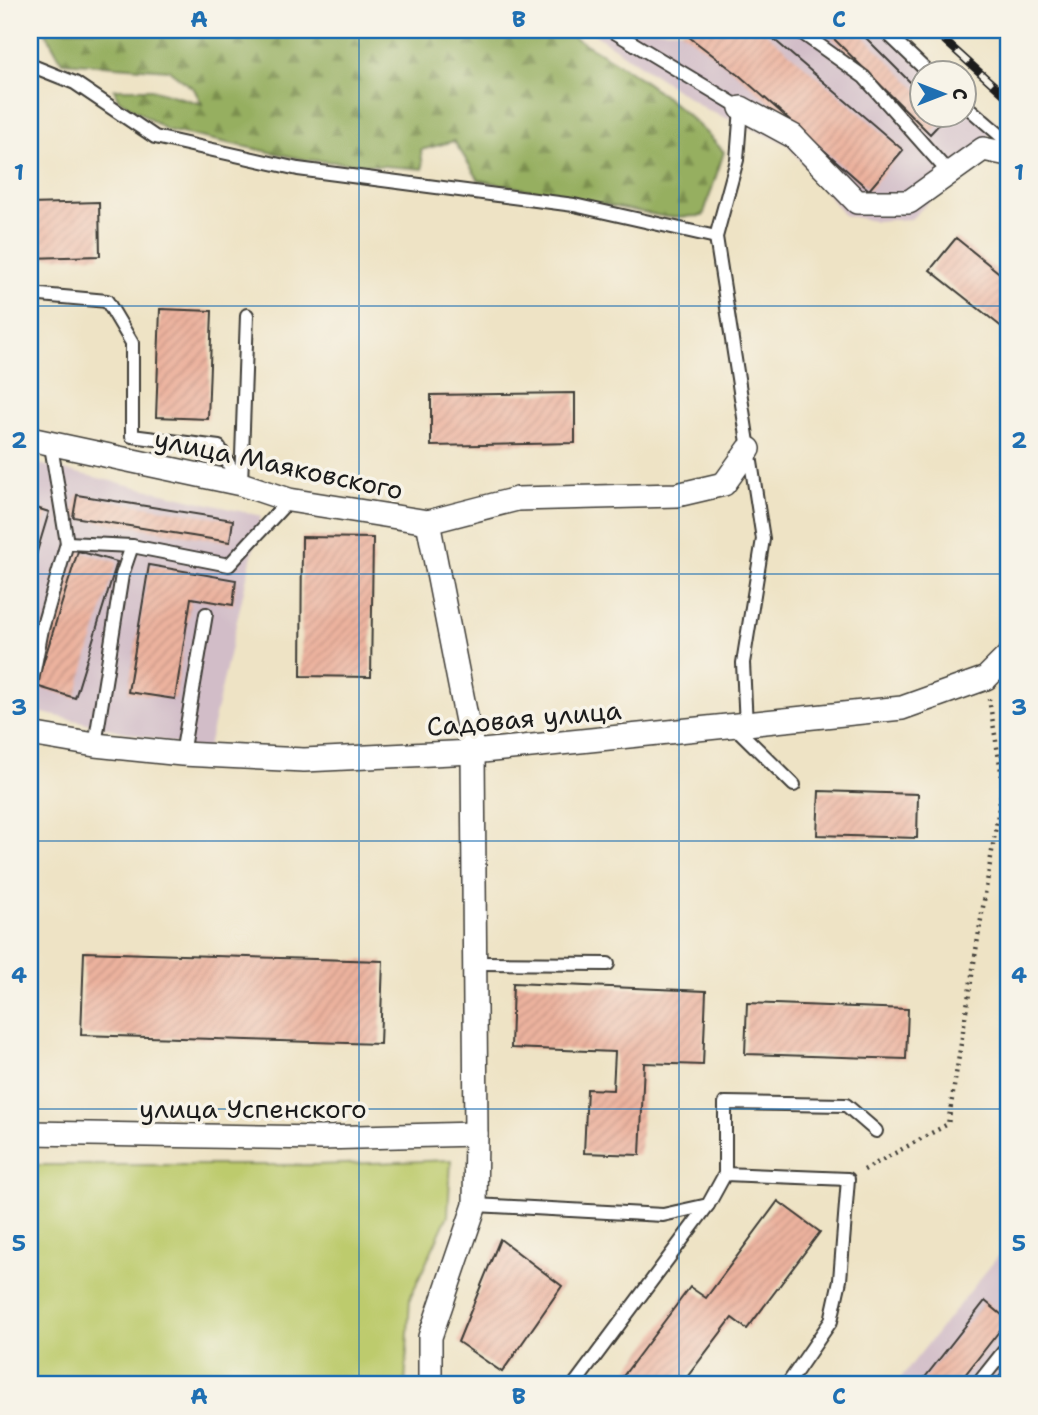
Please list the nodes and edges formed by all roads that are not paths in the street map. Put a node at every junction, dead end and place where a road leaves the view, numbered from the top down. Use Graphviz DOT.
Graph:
graph roads {
  1 [pos="611,30"];
  2 [pos="797,30"];
  3 [pos="884,30"];
  4 [pos="915,60"];
  5 [pos="30,65"];
  6 [pos="741,108"];
  7 [pos="978,116"];
  8 [pos="1008,142"];
  9 [pos="1008,154"];
  10 [pos="948,173"];
  11 [pos="716,237"];
  12 [pos="30,294"];
  13 [pos="247,315"];
  14 [pos="40,443"];
  15 [pos="749,449"];
  16 [pos="241,484"];
  17 [pos="289,500"];
  18 [pos="429,522"];
  19 [pos="67,542"];
  20 [pos="132,547"];
  21 [pos="206,614"];
  22 [pos="1008,656"];
  23 [pos="30,691"];
  24 [pos="740,726"];
  25 [pos="30,734"];
  26 [pos="95,745"];
  27 [pos="473,752"];
  28 [pos="182,754"];
  29 [pos="794,785"];
  30 [pos="473,963"];
  31 [pos="608,964"];
  32 [pos="876,1131"];
  33 [pos="30,1133"];
  34 [pos="476,1134"];
  35 [pos="725,1174"];
  36 [pos="475,1205"];
  37 [pos="708,1205"];
  38 [pos="1008,1346"];
  39 [pos="430,1385"];
  40 [pos="573,1385"];
  41 [pos="787,1385"];
  42 [pos="976,1385"];
  1 -- 6 [label="lane"];
  2 -- 10 [label="lane"];
  3 -- 4 [label="lane"];
  5 -- 11 [label="lane"];
  6 -- 10 [label="street"];
  6 -- 11 [label="lane"];
  7 -- 8 [label="lane"];
  9 -- 10 [label="street"];
  11 -- 15 [label="lane"];
  12 -- 16 [label="lane"];
  13 -- 16 [label="lane"];
  14 -- 16 [label="street, улица Маяковского"];
  14 -- 19 [label="lane"];
  15 -- 18 [label="street, улица Маяковского"];
  15 -- 24 [label="lane"];
  16 -- 17 [label="street, улица Маяковского"];
  17 -- 18 [label="street, улица Маяковского"];
  17 -- 20 [label="lane"];
  18 -- 27 [label="street"];
  19 -- 20 [label="lane"];
  19 -- 23 [label="lane"];
  20 -- 26 [label="lane"];
  21 -- 28 [label="lane"];
  22 -- 24 [label="street, Садовая улица"];
  24 -- 27 [label="street, Садовая улица"];
  24 -- 29 [label="lane"];
  25 -- 26 [label="street, Садовая улица"];
  26 -- 28 [label="street, Садовая улица"];
  27 -- 28 [label="street, Садовая улица"];
  27 -- 30 [label="street"];
  30 -- 31 [label="lane"];
  30 -- 34 [label="street"];
  32 -- 35 [label="lane"];
  33 -- 34 [label="street, улица Успенского"];
  34 -- 36 [label="street"];
  35 -- 37 [label="lane"];
  35 -- 41 [label="lane"];
  36 -- 37 [label="lane"];
  36 -- 39 [label="street"];
  37 -- 40 [label="lane"];
  38 -- 42 [label="lane"];
}
